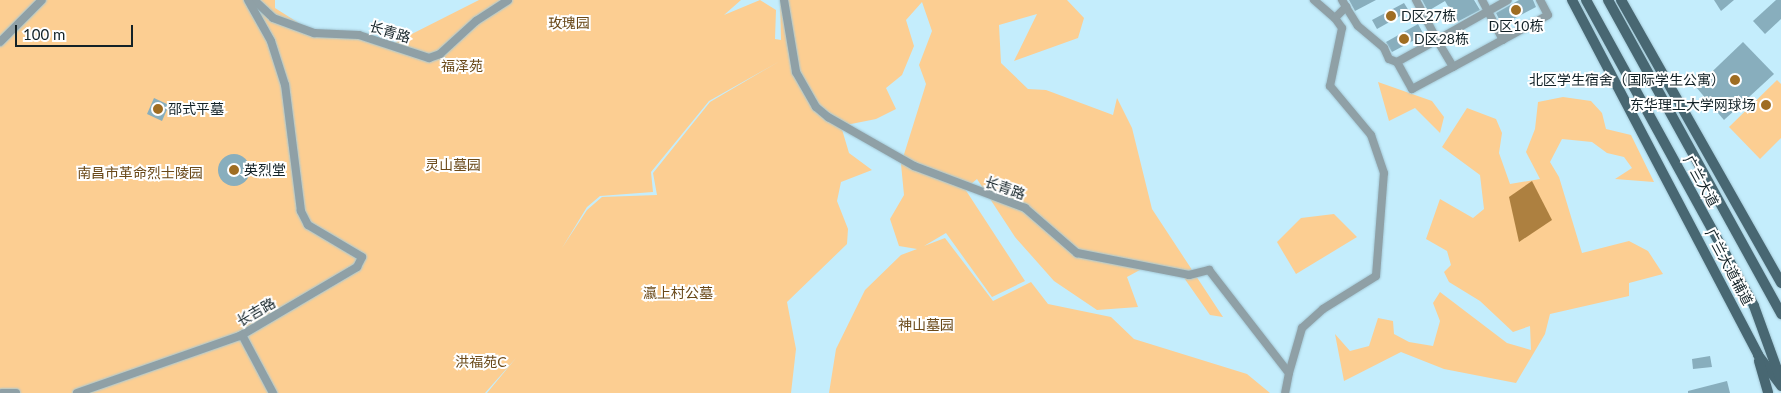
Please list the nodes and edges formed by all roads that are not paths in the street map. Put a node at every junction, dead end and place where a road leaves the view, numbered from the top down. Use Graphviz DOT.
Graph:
graph roads {
  1 [pos="42,0"];
  2 [pos="248,0"];
  3 [pos="254,0"];
  4 [pos="508,0"];
  5 [pos="784,0"];
  6 [pos="1314,0"];
  7 [pos="1416,0"];
  8 [pos="1482,0"];
  9 [pos="1508,0"];
  10 [pos="1540,0"];
  11 [pos="1572,0"];
  12 [pos="1586,0"];
  13 [pos="1608,0"];
  14 [pos="1621,0"];
  15 [pos="1344,4"];
  16 [pos="1488,11"];
  17 [pos="1335,18"];
  18 [pos="1437,40"];
  19 [pos="1503,40"];
  20 [pos="0,42"];
  21 [pos="1397,62"];
  22 [pos="1453,67"];
  23 [pos="1781,284"];
  24 [pos="1781,314"];
  25 [pos="242,335"];
  26 [pos="1758,355"];
  27 [pos="1289,373"];
  28 [pos="1779,381"];
  29 [pos="2,393"];
  30 [pos="16,393"];
  31 [pos="77,393"];
  32 [pos="273,393"];
  33 [pos="1284,393"];
  34 [pos="1768,393"];
  35 [pos="1778,393"];
  1 -- 20 [label="street"];
  2 -- 25 [label="street, 长吉路"];
  3 -- 4 [label="street, 长青路"];
  5 -- 27 [label="street, 长青路"];
  6 -- 17 [label="street"];
  7 -- 18 [label="street"];
  8 -- 16 [label="street"];
  9 -- 16 [label="street"];
  10 -- 19 [label="street"];
  11 -- 26 [label="main road, 广兰大道辅道"];
  12 -- 28 [label="main road, 广兰大道"];
  13 -- 24 [label="main road, 广兰大道"];
  14 -- 23 [label="main road"];
  15 -- 17 [label="street"];
  15 -- 21 [label="street"];
  16 -- 18 [label="street"];
  16 -- 19 [label="street"];
  17 -- 27 [label="street"];
  18 -- 21 [label="street"];
  18 -- 22 [label="street"];
  19 -- 22 [label="street"];
  21 -- 22 [label="street"];
  25 -- 31 [label="street, 长吉路"];
  25 -- 32 [label="street"];
  26 -- 28 [label="main road, 广兰大道辅道"];
  26 -- 34 [label="main road"];
  27 -- 33 [label="street"];
  28 -- 35 [label="main road, 广兰大道"];
  29 -- 30 [label="street"];
}
